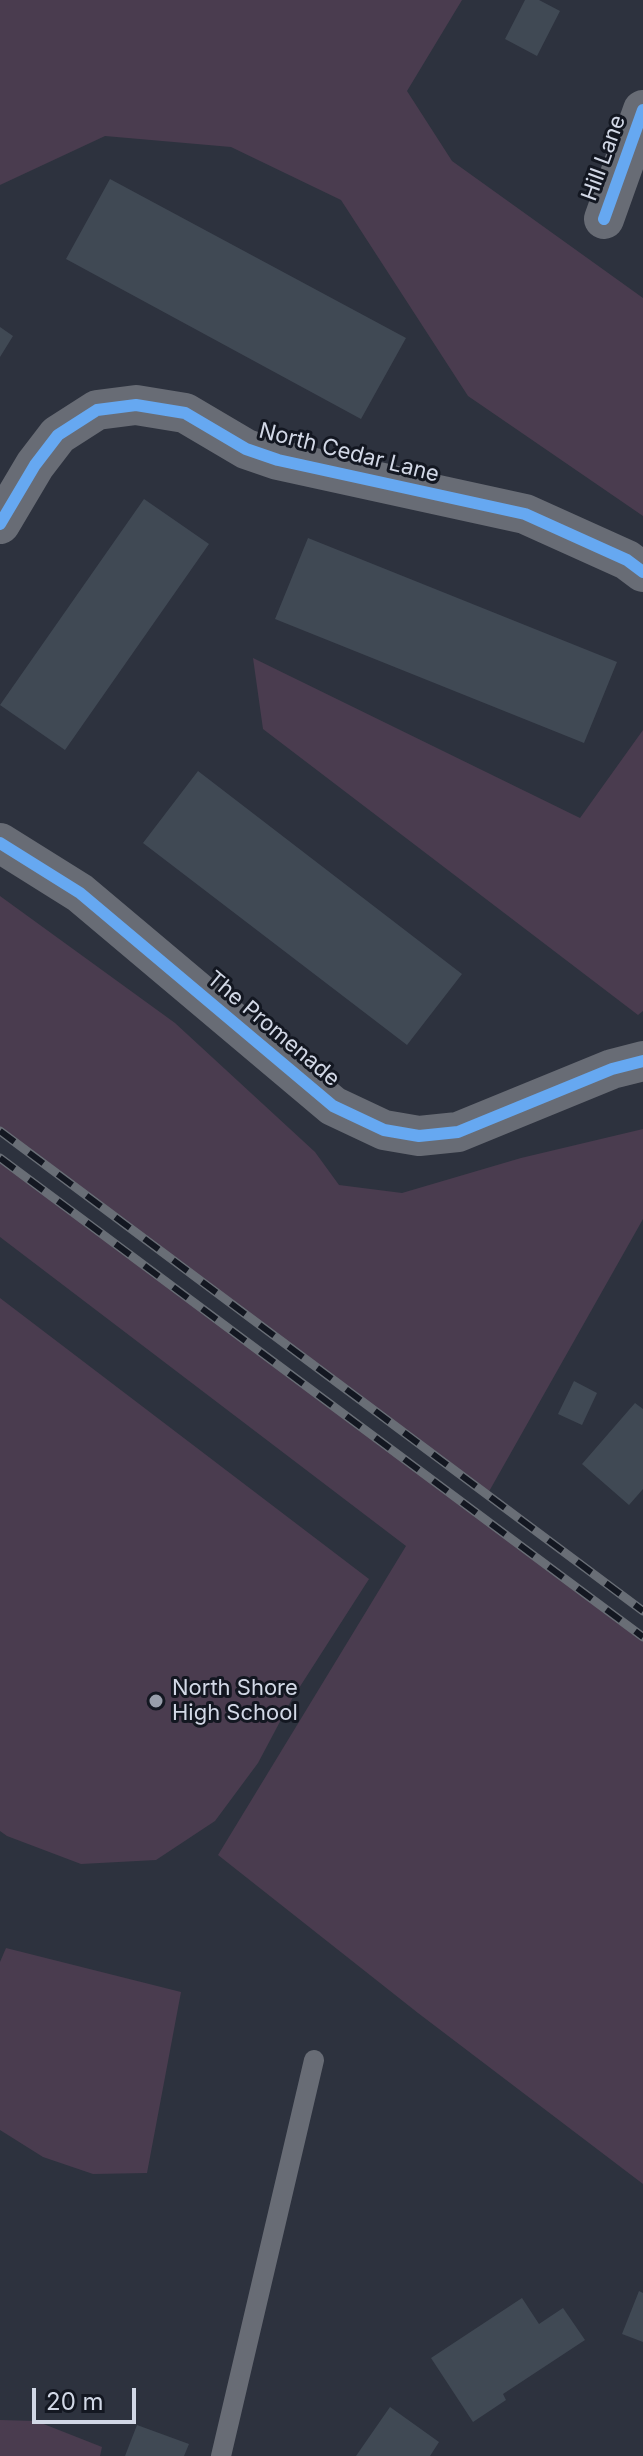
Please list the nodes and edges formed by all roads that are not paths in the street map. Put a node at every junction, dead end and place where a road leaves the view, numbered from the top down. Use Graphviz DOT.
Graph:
graph roads {
  1 [pos="643,110"];
  2 [pos="604,219"];
  3 [pos="0,524"];
  4 [pos="643,572"];
  5 [pos="0,843"];
  6 [pos="643,1061"];
  7 [pos="314,2060"];
  8 [pos="221,2456"];
  1 -- 2 [label="street, Hill Lane"];
  3 -- 4 [label="street, North Cedar Lane"];
  5 -- 6 [label="street, The Promenade"];
  7 -- 8 [label="lane"];
}
